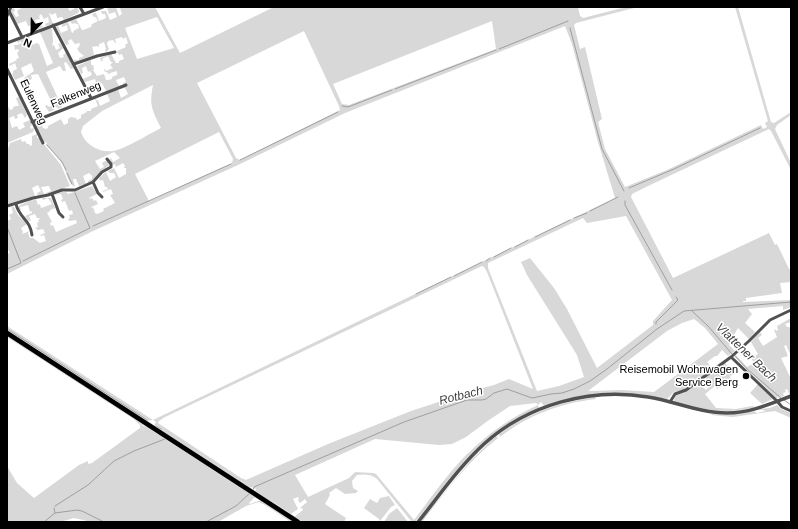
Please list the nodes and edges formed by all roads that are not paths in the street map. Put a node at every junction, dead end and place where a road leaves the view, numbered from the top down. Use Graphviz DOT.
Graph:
graph roads {
  1 [pos="11,7"];
  2 [pos="80,7"];
  3 [pos="103,7"];
  4 [pos="9,11"];
  5 [pos="84,14"];
  6 [pos="7,16"];
  7 [pos="53,25"];
  8 [pos="22,37"];
  9 [pos="7,43"];
  10 [pos="115,52"];
  11 [pos="74,64"];
  12 [pos="7,69"];
  13 [pos="126,84"];
  14 [pos="91,98"];
  15 [pos="32,122"];
  16 [pos="43,143"];
  17 [pos="106,159"];
  18 [pos="93,182"];
  19 [pos="52,194"];
  20 [pos="102,196"];
  21 [pos="16,204"];
  22 [pos="7,206"];
  23 [pos="63,216"];
  24 [pos="32,235"];
  25 [pos="791,310"];
  26 [pos="7,333"];
  27 [pos="733,355"];
  28 [pos="791,396"];
  29 [pos="781,400"];
  30 [pos="670,402"];
  31 [pos="791,412"];
  32 [pos="298,522"];
  33 [pos="418,522"];
  1 -- 4 [label="street"];
  2 -- 5 [label="street"];
  3 -- 5 [label="street"];
  4 -- 6 [label="street"];
  4 -- 8 [label="street"];
  5 -- 7 [label="street"];
  7 -- 8 [label="street"];
  7 -- 11 [label="street"];
  8 -- 9 [label="street"];
  10 -- 11 [label="street"];
  11 -- 14 [label="street"];
  12 -- 15 [label="street, Eulenweg"];
  13 -- 14 [label="street, Falkenweg"];
  14 -- 15 [label="street, Falkenweg"];
  15 -- 16 [label="street, Eulenweg"];
  17 -- 18 [label="street"];
  18 -- 19 [label="street"];
  18 -- 20 [label="street"];
  19 -- 21 [label="street"];
  19 -- 23 [label="street"];
  21 -- 22 [label="street"];
  21 -- 24 [label="street"];
  25 -- 27 [label="street"];
  26 -- 32 [label="main road"];
  27 -- 29 [label="street"];
  27 -- 30 [label="street"];
  28 -- 29 [label="street"];
  29 -- 30 [label="street"];
  29 -- 31 [label="street"];
  30 -- 33 [label="street"];
}
